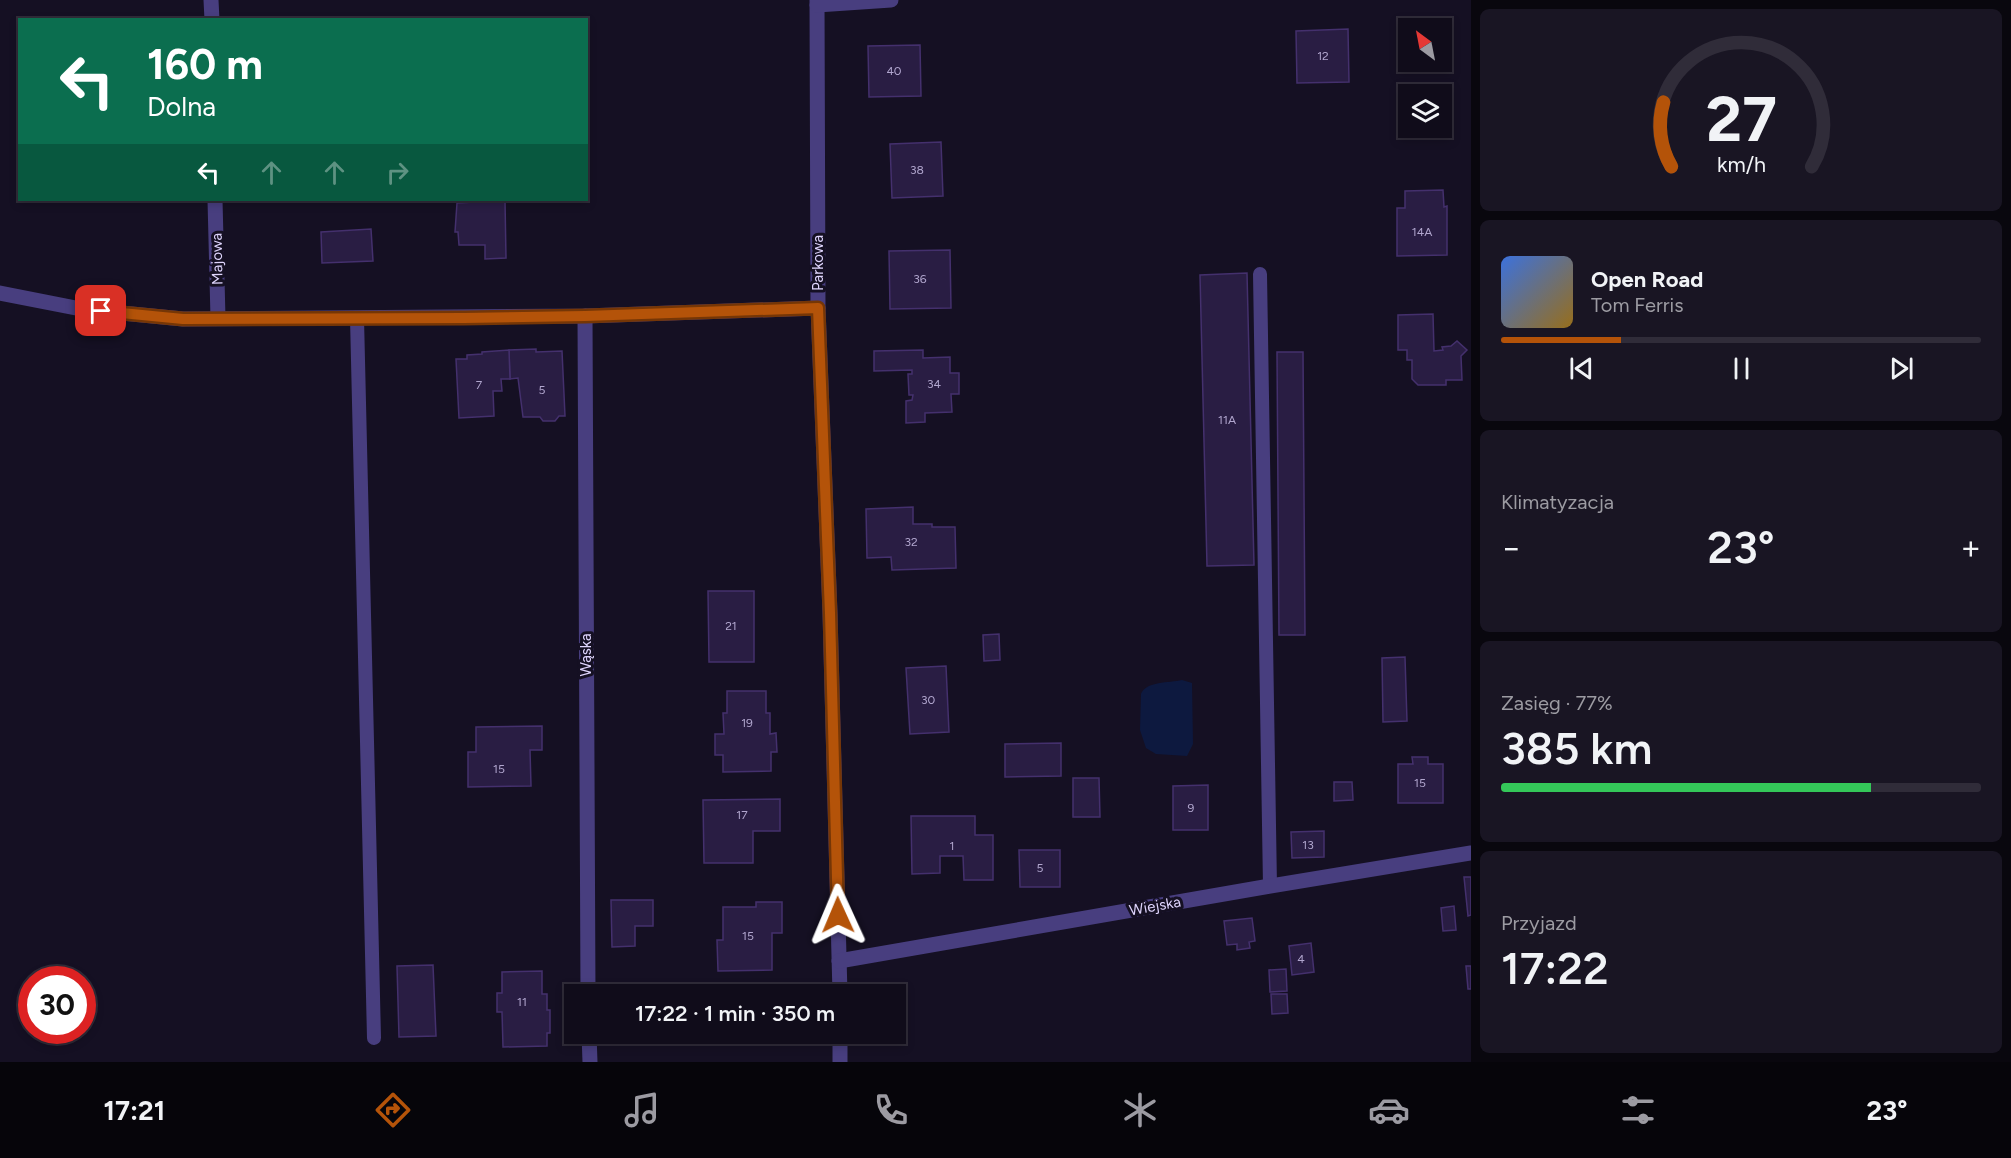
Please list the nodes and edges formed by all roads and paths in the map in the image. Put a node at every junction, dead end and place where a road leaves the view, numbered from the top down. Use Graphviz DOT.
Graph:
graph roads {
  1 [pos="211,0"];
  2 [pos="891,0"];
  3 [pos="817,3"];
  4 [pos="212,18"];
  5 [pos="216,201"];
  6 [pos="1260,274"];
  7 [pos="0,293"];
  8 [pos="818,308"];
  9 [pos="585,316"];
  10 [pos="218,318"];
  11 [pos="357,318"];
  12 [pos="1471,853"];
  13 [pos="1270,886"];
  14 [pos="839,961"];
  15 [pos="588,984"];
  16 [pos="840,984"];
  17 [pos="374,1038"];
  18 [pos="589,1044"];
  19 [pos="840,1044"];
  20 [pos="590,1062"];
  21 [pos="840,1062"];
  1 -- 4 [label="street"];
  2 -- 3 [label="street"];
  3 -- 8 [label="street, Parkowa"];
  5 -- 10 [label="street, Majowa"];
  6 -- 13 [label="lane"];
  7 -- 10 [label="street"];
  8 -- 9 [label="street"];
  8 -- 14 [label="street, Parkowa"];
  9 -- 11 [label="street"];
  9 -- 15 [label="street, Wąska"];
  10 -- 11 [label="street"];
  11 -- 17 [label="lane"];
  12 -- 13 [label="street, Wiejska"];
  13 -- 14 [label="street, Wiejska"];
  14 -- 16 [label="street, Parkowa"];
  18 -- 20 [label="street"];
  19 -- 21 [label="street"];
}
